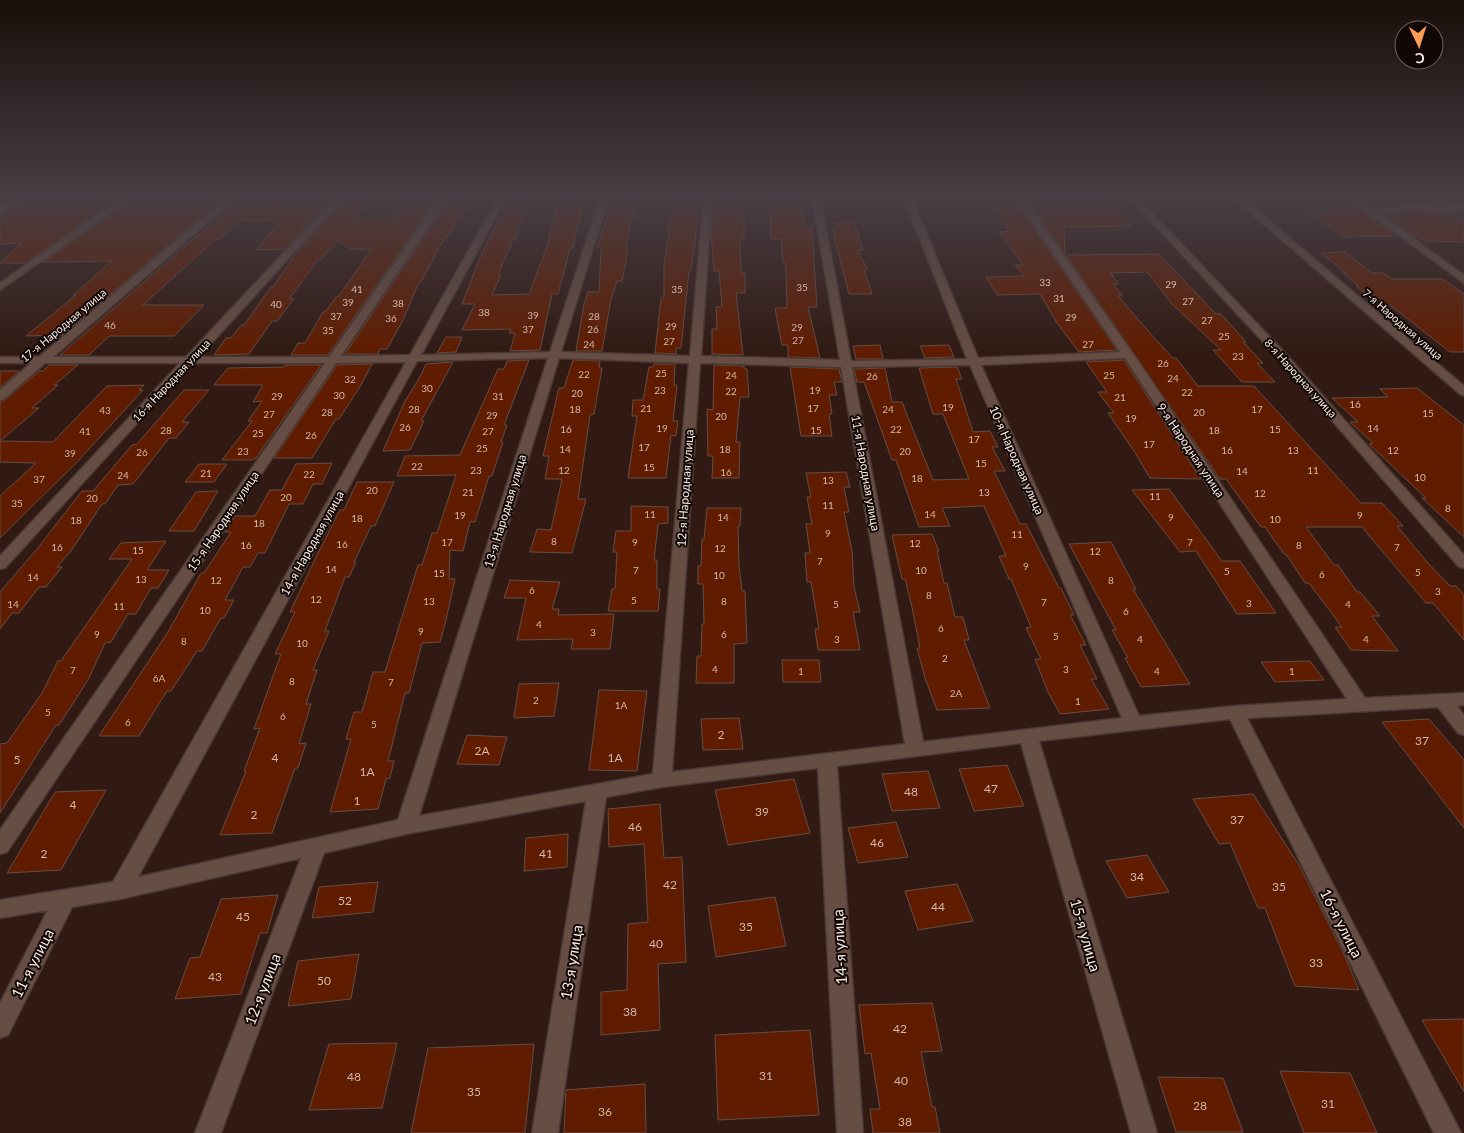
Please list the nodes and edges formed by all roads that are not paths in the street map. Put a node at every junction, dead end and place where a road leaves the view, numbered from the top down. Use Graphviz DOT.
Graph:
graph roads {
  1 [pos="54,249"];
  2 [pos="172,249"];
  3 [pos="292,249"];
  4 [pos="410,249"];
  5 [pos="474,249"];
  6 [pos="588,249"];
  7 [pos="704,249"];
  8 [pos="825,249"];
  9 [pos="928,249"];
  10 [pos="1055,249"];
  11 [pos="1182,249"];
  12 [pos="1297,249"];
  13 [pos="1421,249"];
  14 [pos="1464,280"];
  15 [pos="0,287"];
  16 [pos="554,355"];
  17 [pos="1128,355"];
  18 [pos="413,359"];
  19 [pos="695,359"];
  20 [pos="0,360"];
  21 [pos="41,360"];
  22 [pos="190,360"];
  23 [pos="333,360"];
  24 [pos="974,362"];
  25 [pos="846,364"];
  26 [pos="1464,392"];
  27 [pos="0,396"];
  28 [pos="1464,564"];
  29 [pos="0,565"];
  30 [pos="1464,699"];
  31 [pos="1443,700"];
  32 [pos="1360,705"];
  33 [pos="1236,712"];
  34 [pos="1132,723"];
  35 [pos="1464,728"];
  36 [pos="1028,736"];
  37 [pos="915,749"];
  38 [pos="827,760"];
  39 [pos="662,780"];
  40 [pos="597,792"];
  41 [pos="406,826"];
  42 [pos="0,846"];
  43 [pos="316,846"];
  44 [pos="120,890"];
  45 [pos="65,899"];
  46 [pos="0,909"];
  47 [pos="0,1026"];
  48 [pos="208,1133"];
  49 [pos="545,1133"];
  50 [pos="850,1133"];
  51 [pos="1144,1133"];
  52 [pos="1448,1133"];
  1 -- 15 [label="street"];
  2 -- 21 [label="street, 17-я Народная улица"];
  3 -- 22 [label="street, 16-я Народная улица"];
  4 -- 23 [label="street, 15-я Народная улица"];
  5 -- 18 [label="street, 14-я Народная улица"];
  6 -- 16 [label="street, 13-я Народная улица"];
  7 -- 19 [label="street, 12-я Народная улица"];
  8 -- 25 [label="street, 11-я Народная улица"];
  9 -- 24 [label="street, 10-я Народная улица"];
  10 -- 17 [label="street, 9-я Народная улица"];
  11 -- 28 [label="street, 8-я Народная улица"];
  12 -- 26 [label="street, 7-я Народная улица"];
  13 -- 14 [label="street"];
  16 -- 18 [label="street"];
  16 -- 19 [label="street"];
  16 -- 41 [label="street, 13-я Народная улица"];
  17 -- 24 [label="street"];
  17 -- 32 [label="street, 9-я Народная улица"];
  18 -- 23 [label="street"];
  18 -- 44 [label="street, 14-я Народная улица"];
  19 -- 25 [label="street"];
  19 -- 39 [label="street, 12-я Народная улица"];
  20 -- 21 [label="street"];
  21 -- 22 [label="street"];
  21 -- 27 [label="street, 17-я Народная улица"];
  22 -- 23 [label="street"];
  22 -- 29 [label="street, 16-я Народная улица"];
  23 -- 42 [label="street, 15-я Народная улица"];
  24 -- 25 [label="street"];
  24 -- 34 [label="street, 10-я Народная улица"];
  25 -- 37 [label="street, 11-я Народная улица"];
  30 -- 31 [label="street"];
  31 -- 32 [label="street"];
  31 -- 35 [label="street"];
  32 -- 33 [label="street"];
  33 -- 34 [label="street"];
  33 -- 52 [label="street, 16-я улица"];
  34 -- 36 [label="street"];
  36 -- 37 [label="street"];
  36 -- 51 [label="street, 15-я улица"];
  37 -- 38 [label="street"];
  38 -- 39 [label="street"];
  38 -- 50 [label="street, 14-я улица"];
  39 -- 40 [label="street"];
  40 -- 41 [label="street"];
  40 -- 49 [label="street, 13-я улица"];
  41 -- 43 [label="street"];
  43 -- 44 [label="street"];
  43 -- 48 [label="street, 12-я улица"];
  44 -- 45 [label="street"];
  45 -- 46 [label="street"];
  45 -- 47 [label="street, 11-я улица"];
}
